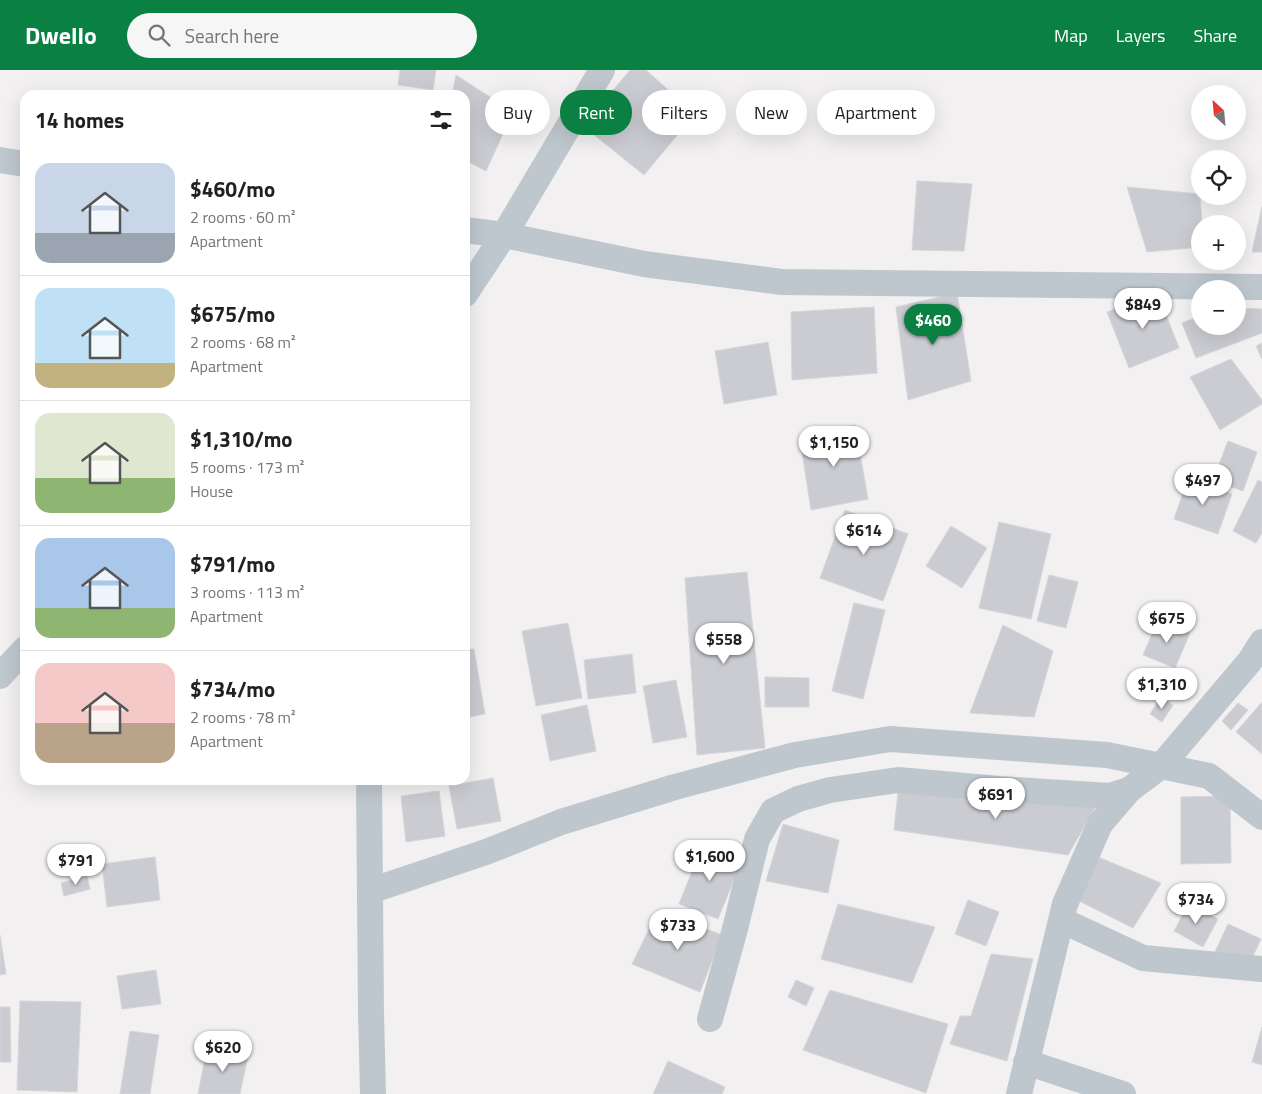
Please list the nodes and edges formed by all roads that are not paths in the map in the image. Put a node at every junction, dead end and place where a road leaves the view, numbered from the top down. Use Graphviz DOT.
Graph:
graph roads {
  1 [pos="602,70"];
  2 [pos="0,160"];
  3 [pos="20,163"];
  4 [pos="470,231"];
  5 [pos="504,236"];
  6 [pos="470,287"];
  7 [pos="1262,287"];
  8 [pos="1262,642"];
  9 [pos="20,654"];
  10 [pos="0,676"];
  11 [pos="1161,766"];
  12 [pos="369,785"];
  13 [pos="1129,790"];
  14 [pos="1262,817"];
  15 [pos="370,891"];
  16 [pos="1062,920"];
  17 [pos="1262,969"];
  18 [pos="710,1019"];
  19 [pos="1026,1062"];
  20 [pos="373,1094"];
  21 [pos="1019,1094"];
  22 [pos="1122,1094"];
  1 -- 5 [label="street"];
  2 -- 3 [label="street"];
  4 -- 5 [label="street"];
  5 -- 6 [label="street"];
  5 -- 7 [label="street"];
  8 -- 11 [label="street"];
  9 -- 10 [label="street"];
  11 -- 13 [label="street"];
  11 -- 14 [label="street"];
  11 -- 15 [label="street"];
  12 -- 15 [label="street"];
  13 -- 16 [label="street"];
  13 -- 18 [label="street"];
  15 -- 20 [label="street"];
  16 -- 17 [label="street"];
  16 -- 19 [label="street"];
  19 -- 21 [label="street"];
  19 -- 22 [label="street"];
}
